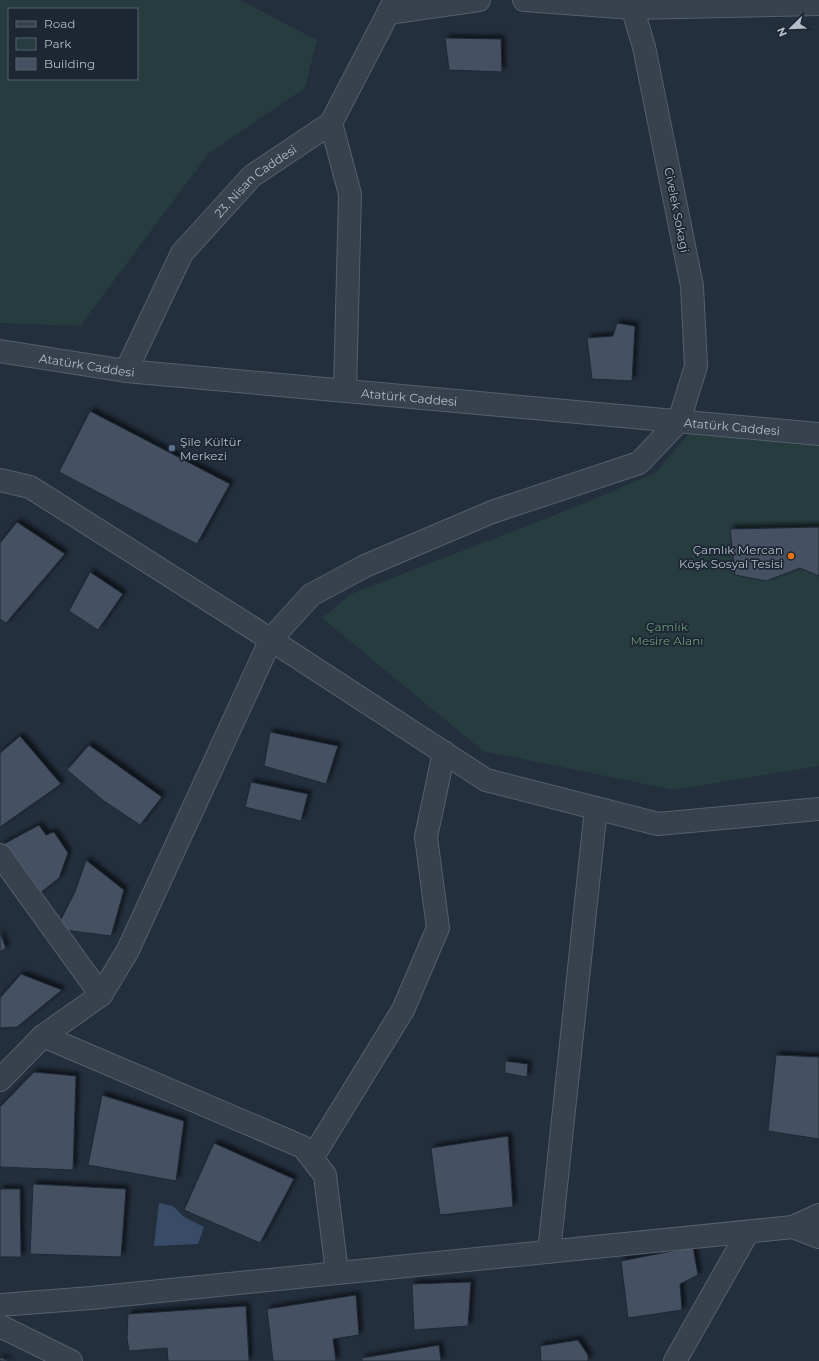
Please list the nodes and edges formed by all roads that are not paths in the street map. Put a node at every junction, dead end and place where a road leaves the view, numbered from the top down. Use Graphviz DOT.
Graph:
graph roads {
  1 [pos="479,0"];
  2 [pos="524,0"];
  3 [pos="632,4"];
  4 [pos="819,4"];
  5 [pos="392,7"];
  6 [pos="331,123"];
  7 [pos="0,351"];
  8 [pos="126,371"];
  9 [pos="345,391"];
  10 [pos="678,421"];
  11 [pos="819,434"];
  12 [pos="0,480"];
  13 [pos="271,640"];
  14 [pos="444,752"];
  15 [pos="596,808"];
  16 [pos="819,809"];
  17 [pos="0,855"];
  18 [pos="100,995"];
  19 [pos="43,1036"];
  20 [pos="0,1080"];
  21 [pos="312,1158"];
  22 [pos="819,1214"];
  23 [pos="793,1227"];
  24 [pos="748,1232"];
  25 [pos="819,1237"];
  26 [pos="548,1252"];
  27 [pos="338,1273"];
  28 [pos="0,1305"];
  29 [pos="0,1326"];
  30 [pos="71,1361"];
  31 [pos="675,1361"];
  1 -- 5 [label="street"];
  2 -- 3 [label="street"];
  3 -- 4 [label="street"];
  3 -- 10 [label="street, Civelek Sokagi"];
  5 -- 6 [label="street, 23. Nisan Caddesi"];
  6 -- 8 [label="street, 23. Nisan Caddesi"];
  6 -- 9 [label="street"];
  7 -- 8 [label="street, Atatürk Caddesi"];
  8 -- 9 [label="street, Atatürk Caddesi"];
  9 -- 10 [label="street, Atatürk Caddesi"];
  10 -- 11 [label="street, Atatürk Caddesi"];
  10 -- 13 [label="street"];
  12 -- 13 [label="street"];
  13 -- 14 [label="street"];
  13 -- 18 [label="street"];
  14 -- 15 [label="street"];
  14 -- 21 [label="street"];
  15 -- 16 [label="street"];
  15 -- 26 [label="street"];
  17 -- 18 [label="street"];
  18 -- 19 [label="street"];
  19 -- 20 [label="street"];
  19 -- 21 [label="street"];
  21 -- 27 [label="street"];
  22 -- 23 [label="street"];
  23 -- 24 [label="street"];
  23 -- 25 [label="street"];
  24 -- 26 [label="street"];
  24 -- 31 [label="street"];
  26 -- 27 [label="street"];
  27 -- 28 [label="street"];
  29 -- 30 [label="street"];
}
